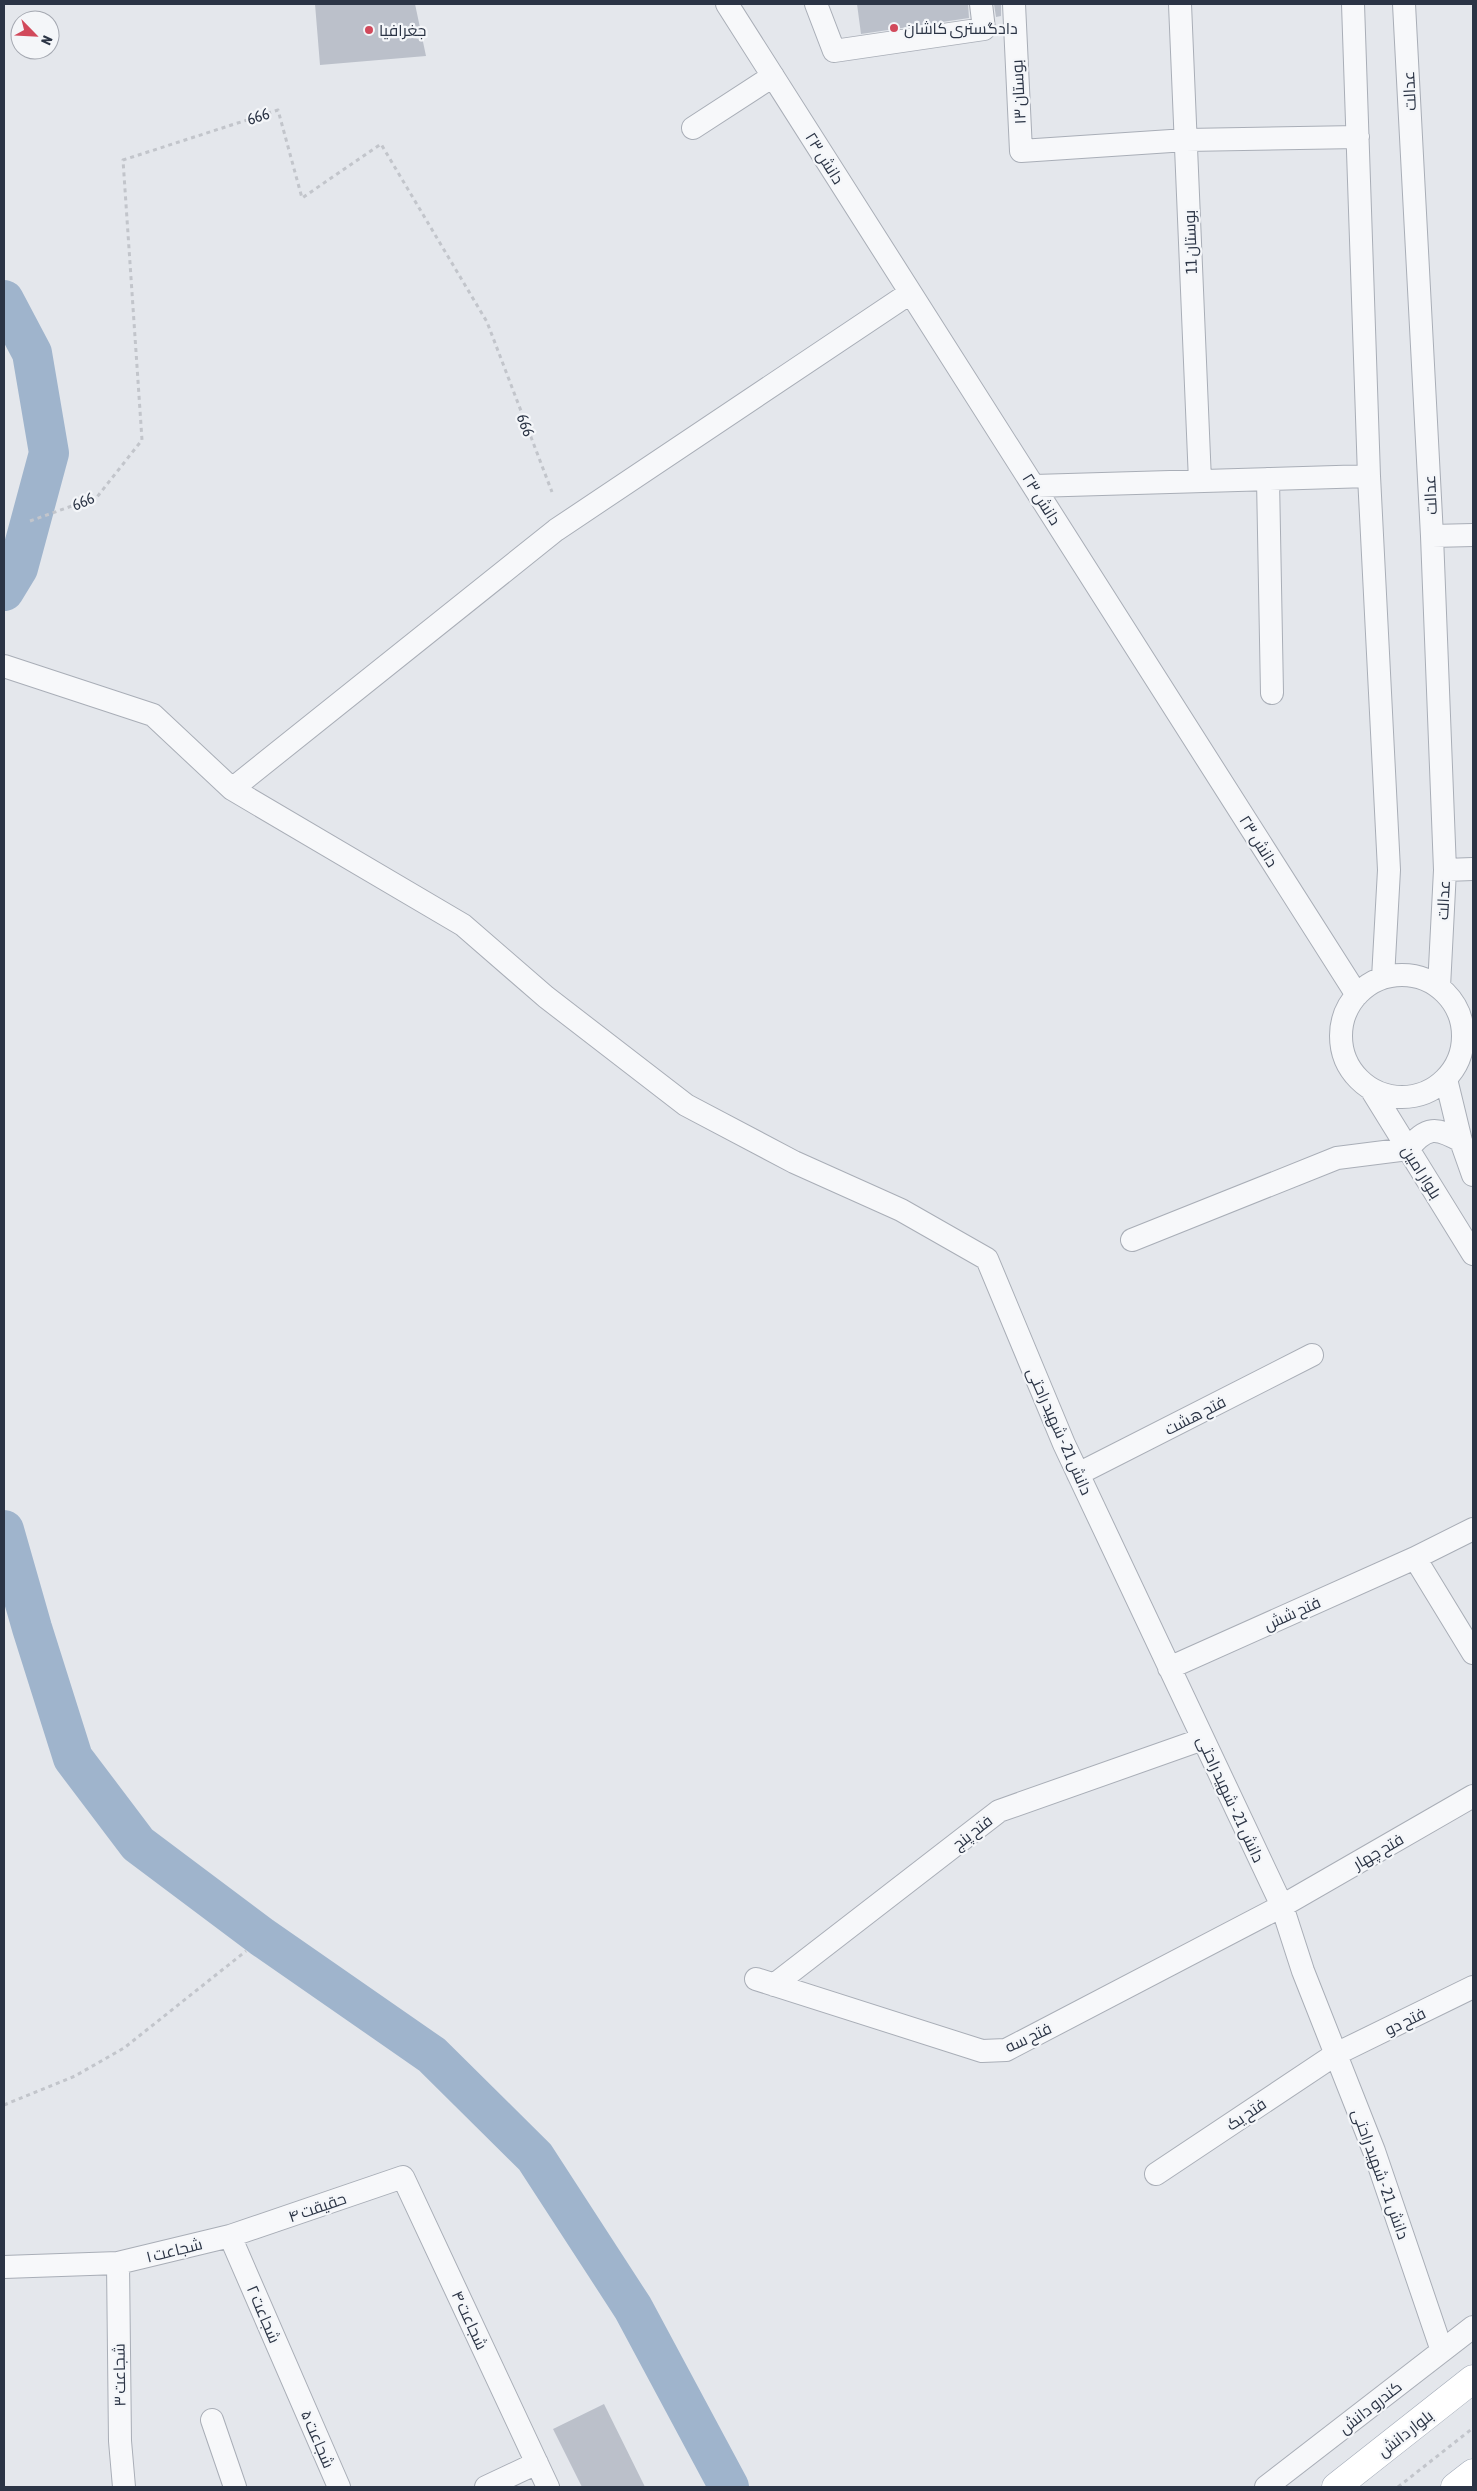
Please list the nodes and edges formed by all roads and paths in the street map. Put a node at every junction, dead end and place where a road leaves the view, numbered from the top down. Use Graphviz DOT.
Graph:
graph roads {
  1 [pos="727,4"];
  2 [pos="816,4"];
  3 [pos="981,4"];
  4 [pos="1014,4"];
  5 [pos="1180,4"];
  6 [pos="1353,4"];
  7 [pos="1404,4"];
  8 [pos="773,76"];
  9 [pos="693,128"];
  10 [pos="1358,136"];
  11 [pos="1186,140"];
  12 [pos="910,293"];
  13 [pos="1369,476"];
  14 [pos="1268,479"];
  15 [pos="1200,481"];
  16 [pos="1034,486"];
  17 [pos="552,492"];
  18 [pos="30,521"];
  19 [pos="1473,535"];
  20 [pos="1432,536"];
  21 [pos="4,666"];
  22 [pos="1272,693"];
  23 [pos="232,790"];
  24 [pos="1473,869"];
  25 [pos="1445,870"];
  26 [pos="1383,978"];
  27 [pos="1439,987"];
  28 [pos="1357,995"];
  29 [pos="1446,1079"];
  30 [pos="1371,1089"];
  31 [pos="1461,1141"];
  32 [pos="1408,1149"];
  33 [pos="1473,1175"];
  34 [pos="1132,1240"];
  35 [pos="1473,1254"];
  36 [pos="1312,1355"];
  37 [pos="1078,1474"];
  38 [pos="1473,1529"];
  39 [pos="1415,1558"];
  40 [pos="1473,1653"];
  41 [pos="1169,1668"];
  42 [pos="1203,1738"];
  43 [pos="1473,1796"];
  44 [pos="1282,1906"];
  45 [pos="246,1950"];
  46 [pos="765,1982"];
  47 [pos="1473,1988"];
  48 [pos="1336,2054"];
  49 [pos="4,2106"];
  50 [pos="1156,2174"];
  51 [pos="403,2177"];
  52 [pos="230,2236"];
  53 [pos="118,2263"];
  54 [pos="4,2266"];
  55 [pos="1473,2327"];
  56 [pos="1442,2351"];
  57 [pos="1473,2379"];
  58 [pos="297,2392"];
  59 [pos="212,2420"];
  60 [pos="1473,2428"];
  61 [pos="536,2463"];
  62 [pos="1473,2473"];
  63 [pos="124,2487"];
  64 [pos="235,2487"];
  65 [pos="339,2487"];
  66 [pos="486,2487"];
  67 [pos="548,2487"];
  68 [pos="1266,2487"];
  69 [pos="1336,2487"];
  70 [pos="1398,2487"];
  71 [pos="1455,2487"];
  1 -- 8 [label="street, دانش ۲۳"];
  2 -- 3 [label="street"];
  4 -- 11 [label="street, بوستان ۱۳"];
  5 -- 11 [label="street, بوستان 11"];
  6 -- 10 [label="street"];
  7 -- 20 [label="street, عدالت"];
  8 -- 9 [label="street"];
  8 -- 12 [label="street, دانش ۲۳"];
  10 -- 11 [label="street"];
  10 -- 13 [label="street"];
  11 -- 15 [label="street, بوستان 11"];
  12 -- 16 [label="street, دانش ۲۳"];
  12 -- 23 [label="street"];
  13 -- 14 [label="street"];
  13 -- 26 [label="street"];
  14 -- 15 [label="street"];
  14 -- 22 [label="street"];
  15 -- 16 [label="street"];
  16 -- 28 [label="street, دانش ۲۳"];
  17 -- 18 [label="path, 666"];
  19 -- 20 [label="street"];
  20 -- 25 [label="street, عدالت"];
  21 -- 23 [label="street"];
  23 -- 37 [label="street, دانش 21 - شهید راحتی"];
  24 -- 25 [label="street"];
  25 -- 27 [label="street, عدالت"];
  26 -- 27 [label="street"];
  26 -- 28 [label="street"];
  27 -- 29 [label="street"];
  28 -- 30 [label="street"];
  29 -- 30 [label="street"];
  29 -- 31 [label="street"];
  30 -- 32 [label="street, بلوار امین"];
  31 -- 32 [label="street"];
  31 -- 33 [label="street"];
  32 -- 34 [label="street"];
  32 -- 35 [label="street, بلوار امین"];
  36 -- 37 [label="street, فتح هشت"];
  37 -- 41 [label="street, دانش 21 - شهید راحتی"];
  38 -- 39 [label="street, فتح شش"];
  39 -- 40 [label="street"];
  39 -- 41 [label="street, فتح شش"];
  41 -- 42 [label="street, دانش 21 - شهید راحتی"];
  42 -- 44 [label="street, دانش 21 - شهید راحتی"];
  42 -- 46 [label="street, فتح پنج"];
  43 -- 44 [label="street, فتح چهار"];
  44 -- 46 [label="street, فتح سه"];
  44 -- 48 [label="street, دانش 21 - شهید راحتی"];
  45 -- 49 [label="path"];
  47 -- 48 [label="street, فتح دو"];
  48 -- 50 [label="street, فتح یک"];
  48 -- 56 [label="street, دانش 21 - شهید راحتی"];
  51 -- 52 [label="street, حقیقت ۴"];
  51 -- 61 [label="street, شجاعت ۴"];
  52 -- 53 [label="street, شجاعت ۱"];
  52 -- 58 [label="street, شجاعت ۲"];
  53 -- 54 [label="street, شجاعت ۱"];
  53 -- 63 [label="street, شجاعت ۳"];
  55 -- 56 [label="street, کندرو دانش"];
  56 -- 68 [label="street, کندرو دانش"];
  57 -- 69 [label="main road, بلوار دانش"];
  58 -- 65 [label="street, شجاعت ۵"];
  59 -- 64 [label="street"];
  60 -- 70 [label="path"];
  61 -- 66 [label="street"];
  61 -- 67 [label="street, شجاعت ۴"];
  62 -- 71 [label="main road"];
}
